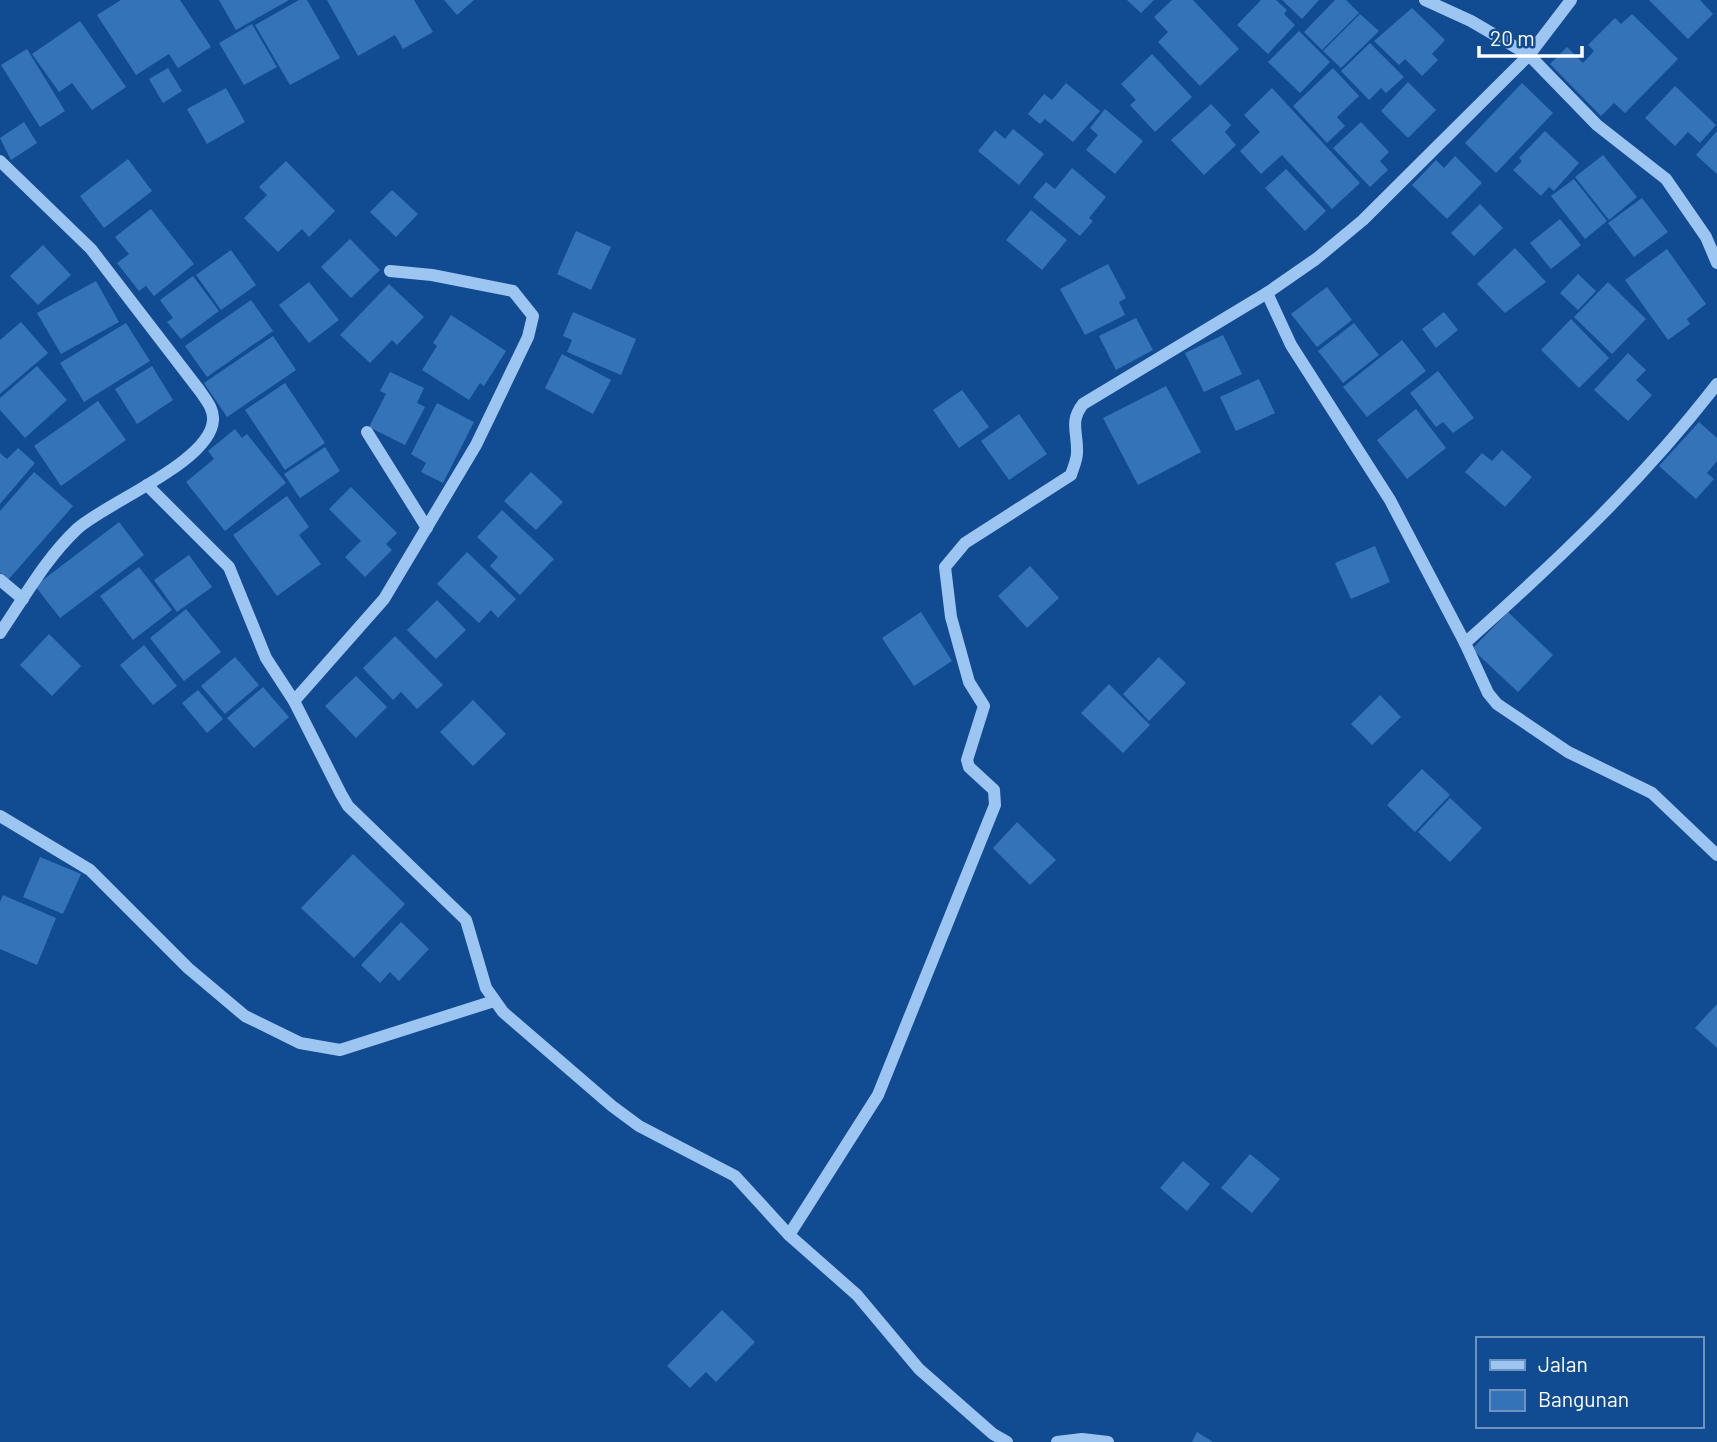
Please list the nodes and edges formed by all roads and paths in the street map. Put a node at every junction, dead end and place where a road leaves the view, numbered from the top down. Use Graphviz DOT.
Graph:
graph roads {
  1 [pos="1425,0"];
  2 [pos="1571,0"];
  3 [pos="1529,55"];
  4 [pos="0,161"];
  5 [pos="1717,263"];
  6 [pos="390,271"];
  7 [pos="1267,293"];
  8 [pos="1717,384"];
  9 [pos="367,432"];
  10 [pos="148,485"];
  11 [pos="427,528"];
  12 [pos="0,580"];
  13 [pos="23,599"];
  14 [pos="0,633"];
  15 [pos="1465,643"];
  16 [pos="294,701"];
  17 [pos="0,816"];
  18 [pos="1717,855"];
  19 [pos="494,1001"];
  20 [pos="789,1235"];
  21 [pos="1007,1442"];
  22 [pos="1057,1442"];
  23 [pos="1108,1442"];
  1 -- 3 [label="street"];
  2 -- 3 [label="street"];
  3 -- 5 [label="street"];
  3 -- 7 [label="street"];
  4 -- 10 [label="street"];
  6 -- 11 [label="street"];
  7 -- 15 [label="street"];
  7 -- 20 [label="street"];
  8 -- 15 [label="street"];
  9 -- 11 [label="street"];
  10 -- 13 [label="street"];
  10 -- 16 [label="street"];
  11 -- 16 [label="street"];
  12 -- 13 [label="street"];
  13 -- 14 [label="street"];
  15 -- 18 [label="street"];
  16 -- 19 [label="street"];
  17 -- 19 [label="street"];
  19 -- 20 [label="street"];
  20 -- 21 [label="street"];
  22 -- 23 [label="street"];
}
